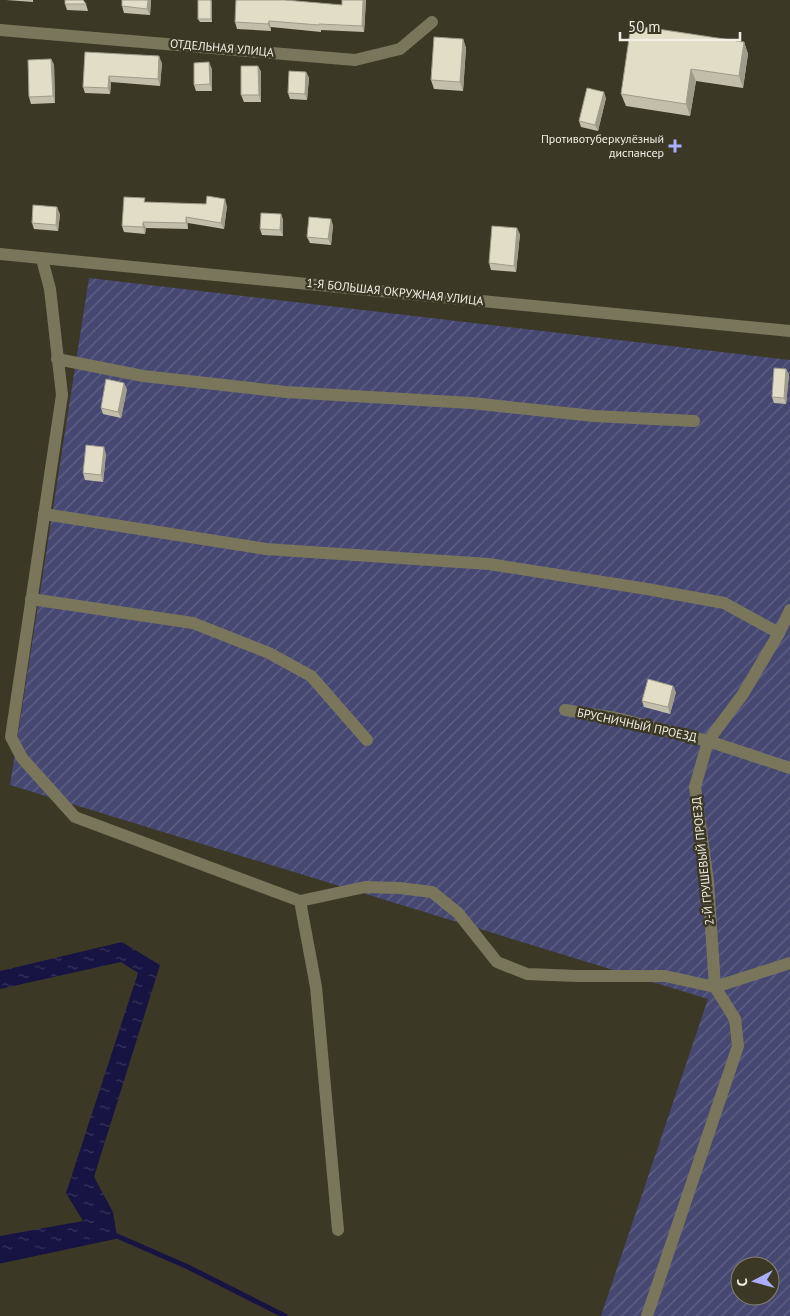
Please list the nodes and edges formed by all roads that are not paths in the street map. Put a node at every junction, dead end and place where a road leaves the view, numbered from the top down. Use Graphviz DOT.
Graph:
graph roads {
  1 [pos="432,22"];
  2 [pos="0,30"];
  3 [pos="0,254"];
  4 [pos="42,259"];
  5 [pos="790,331"];
  6 [pos="58,359"];
  7 [pos="694,421"];
  8 [pos="44,514"];
  9 [pos="31,599"];
  10 [pos="790,610"];
  11 [pos="779,634"];
  12 [pos="565,710"];
  13 [pos="367,740"];
  14 [pos="708,740"];
  15 [pos="790,768"];
  16 [pos="300,900"];
  17 [pos="790,963"];
  18 [pos="715,987"];
  19 [pos="338,1230"];
  20 [pos="647,1316"];
  1 -- 2 [label="street, ОТДЕЛЬНАЯ УЛИЦА"];
  3 -- 4 [label="street, 1-Я БОЛЬШАЯ ОКРУЖНАЯ УЛИЦА"];
  4 -- 5 [label="street, 1-Я БОЛЬШАЯ ОКРУЖНАЯ УЛИЦА"];
  4 -- 6 [label="street"];
  6 -- 7 [label="street"];
  6 -- 8 [label="street"];
  8 -- 9 [label="street"];
  8 -- 11 [label="street"];
  9 -- 13 [label="street"];
  9 -- 16 [label="street"];
  10 -- 11 [label="street, 2-Й ГРУШЕВЫЙ ПРОЕЗД"];
  11 -- 14 [label="street, 2-Й ГРУШЕВЫЙ ПРОЕЗД"];
  12 -- 14 [label="street, БРУСНИЧНЫЙ ПРОЕЗД"];
  14 -- 15 [label="street, БРУСНИЧНЫЙ ПРОЕЗД"];
  14 -- 18 [label="street, 2-Й ГРУШЕВЫЙ ПРОЕЗД"];
  16 -- 18 [label="street"];
  16 -- 19 [label="street"];
  17 -- 18 [label="street"];
  18 -- 20 [label="street"];
}
